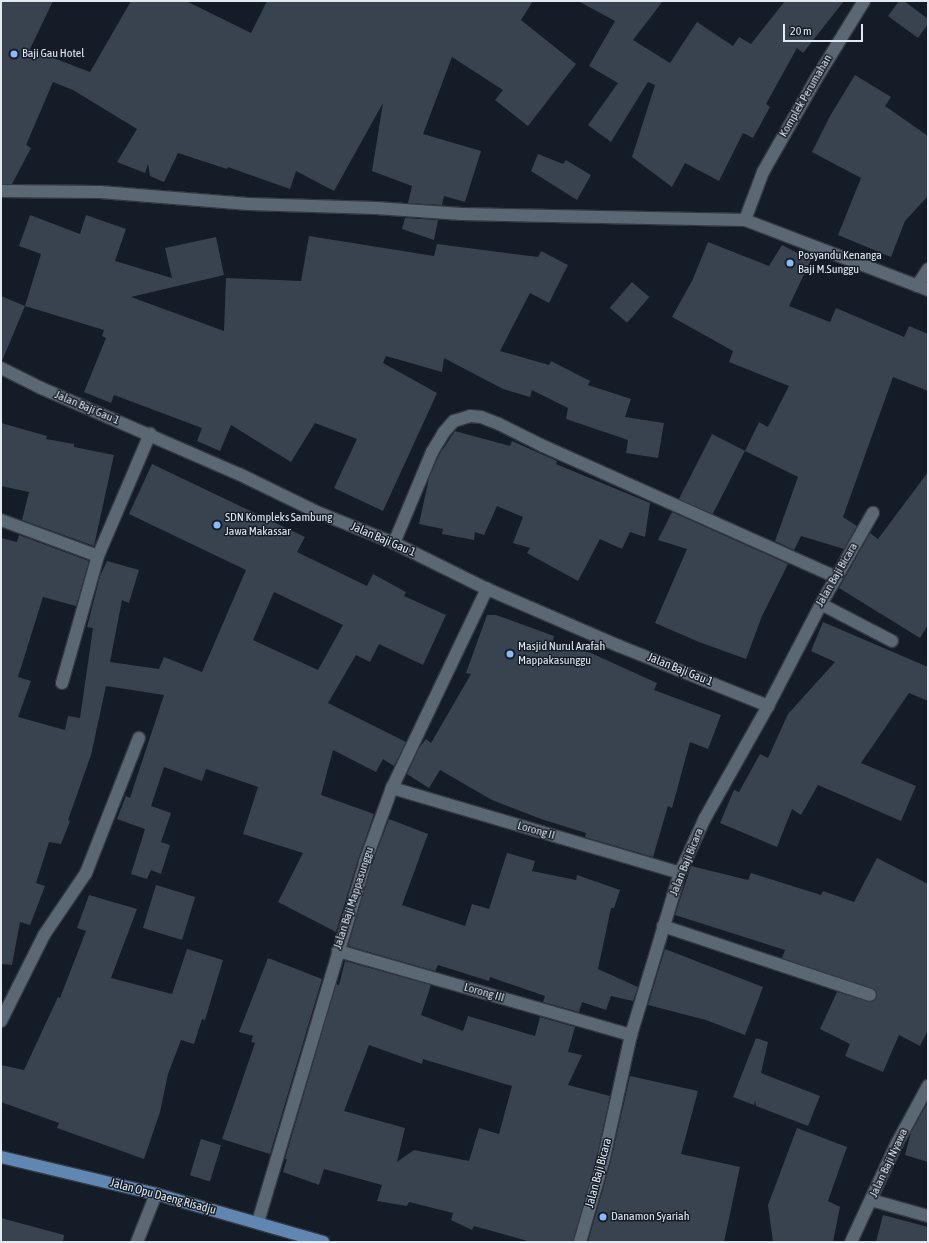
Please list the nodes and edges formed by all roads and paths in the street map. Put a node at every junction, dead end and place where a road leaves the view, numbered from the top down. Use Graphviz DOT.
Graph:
graph roads {
  1 [pos="864,1"];
  2 [pos="1,191"];
  3 [pos="745,220"];
  4 [pos="928,269"];
  5 [pos="922,288"];
  6 [pos="1,368"];
  7 [pos="150,434"];
  8 [pos="873,513"];
  9 [pos="1,520"];
  10 [pos="394,543"];
  11 [pos="98,556"];
  12 [pos="836,577"];
  13 [pos="487,589"];
  14 [pos="821,604"];
  15 [pos="892,641"];
  16 [pos="62,683"];
  17 [pos="768,706"];
  18 [pos="139,738"];
  19 [pos="392,788"];
  20 [pos="680,873"];
  21 [pos="663,926"];
  22 [pos="338,951"];
  23 [pos="870,995"];
  24 [pos="1,1021"];
  25 [pos="631,1035"];
  26 [pos="928,1086"];
  27 [pos="1,1157"];
  28 [pos="156,1194"];
  29 [pos="871,1200"];
  30 [pos="928,1216"];
  31 [pos="258,1222"];
  32 [pos="137,1242"];
  33 [pos="323,1242"];
  34 [pos="580,1242"];
  35 [pos="851,1242"];
  1 -- 3 [label="street, Komplek Perumahan"];
  2 -- 3 [label="street"];
  3 -- 5 [label="street"];
  4 -- 5 [label="street"];
  6 -- 7 [label="street, Jalan Baji Gau 1"];
  7 -- 10 [label="street, Jalan Baji Gau 1"];
  7 -- 11 [label="street"];
  8 -- 12 [label="street, Jalan Baji Bicara"];
  9 -- 11 [label="street"];
  10 -- 12 [label="street"];
  10 -- 13 [label="street, Jalan Baji Gau 1"];
  11 -- 16 [label="street"];
  12 -- 14 [label="street, Jalan Baji Bicara"];
  13 -- 17 [label="street, Jalan Baji Gau 1"];
  13 -- 19 [label="street, Jalan Baji Mappasunggu"];
  14 -- 15 [label="street"];
  14 -- 17 [label="street, Jalan Baji Bicara"];
  17 -- 20 [label="street, Jalan Baji Bicara"];
  18 -- 24 [label="street"];
  19 -- 20 [label="street, Lorong II"];
  19 -- 22 [label="street, Jalan Baji Mappasunggu"];
  20 -- 21 [label="street, Jalan Baji Bicara"];
  21 -- 23 [label="street"];
  21 -- 25 [label="street, Jalan Baji Bicara"];
  22 -- 25 [label="street, Lorong III"];
  22 -- 31 [label="street, Jalan Baji Mappasunggu"];
  25 -- 34 [label="street, Jalan Baji Bicara"];
  26 -- 29 [label="street, Jalan Baji Nyawa"];
  27 -- 28 [label="main road, Jalan Opu Daeng Risadju"];
  28 -- 31 [label="main road, Jalan Opu Daeng Risadju"];
  28 -- 32 [label="street"];
  29 -- 30 [label="street"];
  29 -- 35 [label="street, Jalan Baji Nyawa"];
  31 -- 33 [label="main road, Jalan Opu Daeng Risadju"];
}
